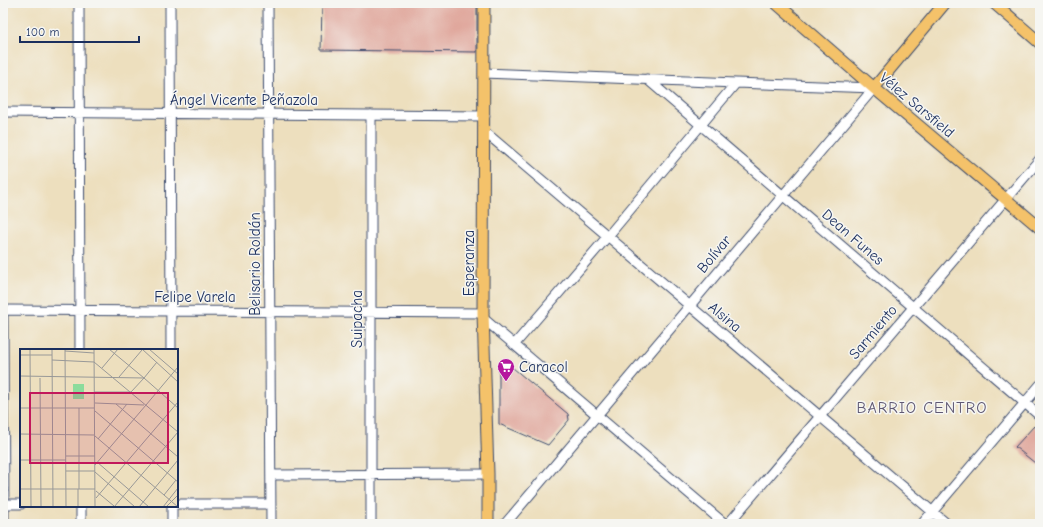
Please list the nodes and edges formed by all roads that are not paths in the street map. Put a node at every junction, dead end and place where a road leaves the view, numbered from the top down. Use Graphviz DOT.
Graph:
graph roads {
  1 [pos="79,3"];
  2 [pos="170,3"];
  3 [pos="268,3"];
  4 [pos="484,3"];
  5 [pos="776,3"];
  6 [pos="945,3"];
  7 [pos="994,3"];
  8 [pos="1040,43"];
  9 [pos="484,73"];
  10 [pos="647,79"];
  11 [pos="736,83"];
  12 [pos="874,88"];
  13 [pos="3,112"];
  14 [pos="79,113"];
  15 [pos="171,113"];
  16 [pos="268,114"];
  17 [pos="371,115"];
  18 [pos="485,116"];
  19 [pos="701,125"];
  20 [pos="485,132"];
  21 [pos="1040,158"];
  22 [pos="783,195"];
  23 [pos="1006,199"];
  24 [pos="1040,228"];
  25 [pos="608,236"];
  26 [pos="690,306"];
  27 [pos="913,307"];
  28 [pos="3,310"];
  29 [pos="80,310"];
  30 [pos="171,311"];
  31 [pos="269,312"];
  32 [pos="371,312"];
  33 [pos="3,316"];
  34 [pos="484,316"];
  35 [pos="514,345"];
  36 [pos="80,349"];
  37 [pos="171,349"];
  38 [pos="1040,385"];
  39 [pos="1025,403"];
  40 [pos="597,415"];
  41 [pos="820,416"];
  42 [pos="1040,416"];
  43 [pos="488,474"];
  44 [pos="271,475"];
  45 [pos="371,475"];
  46 [pos="4,504"];
  47 [pos="20,504"];
  48 [pos="178,504"];
  49 [pos="271,504"];
  50 [pos="81,507"];
  51 [pos="172,507"];
  52 [pos="933,512"];
  53 [pos="507,523"];
  54 [pos="4,524"];
  55 [pos="81,524"];
  56 [pos="172,524"];
  57 [pos="271,524"];
  58 [pos="371,524"];
  59 [pos="488,524"];
  60 [pos="727,524"];
  61 [pos="922,524"];
  62 [pos="947,524"];
  1 -- 14 [label="street"];
  2 -- 15 [label="street"];
  3 -- 16 [label="street, Belisario Roldán"];
  4 -- 9 [label="main road, Esperanza"];
  5 -- 12 [label="main road, Vélez Sarsfield"];
  6 -- 12 [label="main road, Bolívar"];
  7 -- 8 [label="main road"];
  9 -- 10 [label="street"];
  9 -- 18 [label="main road, Esperanza"];
  10 -- 11 [label="street"];
  10 -- 19 [label="street, Dean Funes"];
  11 -- 12 [label="street"];
  11 -- 19 [label="street"];
  12 -- 22 [label="street, Bolívar"];
  12 -- 23 [label="main road, Vélez Sarsfield"];
  13 -- 14 [label="street, Ángel Vicente Peñazola"];
  14 -- 15 [label="street, Ángel Vicente Peñazola"];
  14 -- 29 [label="street"];
  15 -- 16 [label="street, Ángel Vicente Peñazola"];
  15 -- 30 [label="street"];
  16 -- 17 [label="street, Ángel Vicente Peñazola"];
  16 -- 31 [label="street, Belisario Roldán"];
  17 -- 18 [label="street, Ángel Vicente Peñazola"];
  17 -- 32 [label="street, Suipacha"];
  18 -- 20 [label="main road, Esperanza"];
  19 -- 22 [label="street, Dean Funes"];
  19 -- 25 [label="street"];
  20 -- 25 [label="street, Alsina"];
  20 -- 34 [label="main road, Esperanza"];
  21 -- 23 [label="street, Sarmiento"];
  22 -- 26 [label="street, Bolívar"];
  22 -- 27 [label="street, Dean Funes"];
  23 -- 24 [label="main road, Vélez Sarsfield"];
  23 -- 27 [label="street, Sarmiento"];
  25 -- 26 [label="street, Alsina"];
  25 -- 35 [label="street"];
  26 -- 40 [label="street, Bolívar"];
  26 -- 41 [label="street, Alsina"];
  27 -- 39 [label="street, Dean Funes"];
  27 -- 41 [label="street, Sarmiento"];
  28 -- 29 [label="street, Felipe Varela"];
  29 -- 30 [label="street, Felipe Varela"];
  29 -- 36 [label="street"];
  30 -- 31 [label="street, Felipe Varela"];
  30 -- 37 [label="street"];
  31 -- 32 [label="street, Felipe Varela"];
  31 -- 44 [label="street, Belisario Roldán"];
  32 -- 34 [label="street, Felipe Varela"];
  32 -- 45 [label="street, Suipacha"];
  33 -- 46 [label="street"];
  34 -- 35 [label="street"];
  34 -- 43 [label="main road, Esperanza"];
  35 -- 40 [label="street"];
  38 -- 39 [label="street"];
  39 -- 42 [label="street, Dean Funes"];
  39 -- 52 [label="street"];
  40 -- 53 [label="street, Bolívar"];
  40 -- 60 [label="street"];
  41 -- 52 [label="street, Alsina"];
  41 -- 60 [label="street, Sarmiento"];
  43 -- 45 [label="street"];
  43 -- 59 [label="main road, Esperanza"];
  44 -- 45 [label="street"];
  44 -- 49 [label="street, Belisario Roldán"];
  45 -- 58 [label="street, Suipacha"];
  46 -- 47 [label="street"];
  46 -- 54 [label="street"];
  48 -- 49 [label="street"];
  49 -- 57 [label="street, Belisario Roldán"];
  50 -- 55 [label="street"];
  51 -- 56 [label="street"];
  52 -- 61 [label="street"];
  52 -- 62 [label="street, Alsina"];
}
